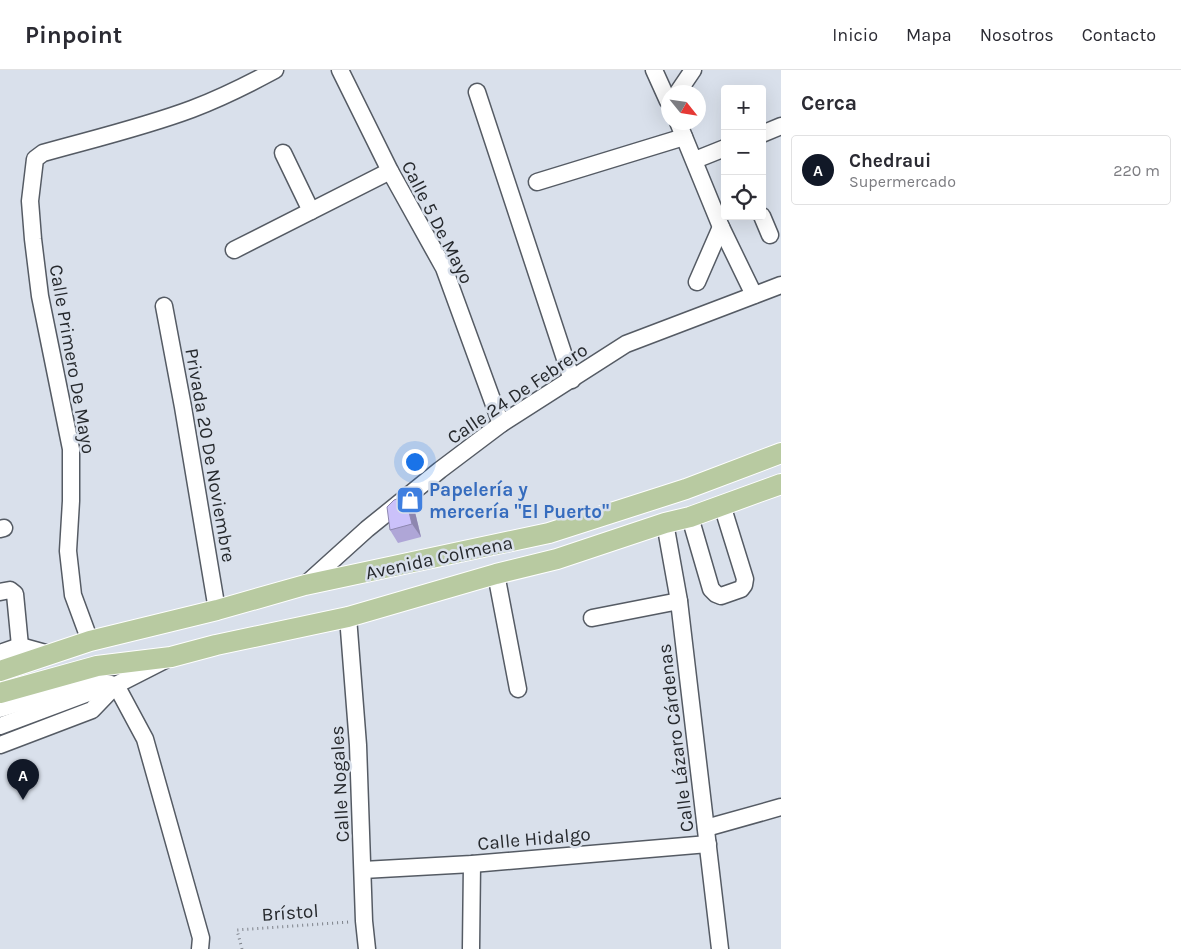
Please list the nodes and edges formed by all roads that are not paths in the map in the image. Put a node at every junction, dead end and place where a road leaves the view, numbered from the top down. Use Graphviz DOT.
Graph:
graph roads {
  1 [pos="275,70"];
  2 [pos="340,70"];
  3 [pos="654,70"];
  4 [pos="693,70"];
  5 [pos="683,85"];
  6 [pos="661,86"];
  7 [pos="477,92"];
  8 [pos="781,126"];
  9 [pos="681,130"];
  10 [pos="766,132"];
  11 [pos="721,150"];
  12 [pos="283,153"];
  13 [pos="695,160"];
  14 [pos="390,171"];
  15 [pos="537,182"];
  16 [pos="311,211"];
  17 [pos="764,220"];
  18 [pos="721,227"];
  19 [pos="770,235"];
  20 [pos="234,250"];
  21 [pos="697,282"];
  22 [pos="781,285"];
  23 [pos="754,295"];
  24 [pos="164,306"];
  25 [pos="572,380"];
  26 [pos="501,424"];
  27 [pos="781,453"];
  28 [pos="781,484"];
  29 [pos="722,505"];
  30 [pos="690,517"];
  31 [pos="665,523"];
  32 [pos="496,574"];
  33 [pos="305,585"];
  34 [pos="0,592"];
  35 [pos="678,601"];
  36 [pos="217,610"];
  37 [pos="348,617"];
  38 [pos="592,618"];
  39 [pos="90,641"];
  40 [pos="20,646"];
  41 [pos="0,654"];
  42 [pos="49,654"];
  43 [pos="171,657"];
  44 [pos="0,671"];
  45 [pos="116,685"];
  46 [pos="518,689"];
  47 [pos="0,693"];
  48 [pos="0,710"];
  49 [pos="0,726"];
  50 [pos="0,745"];
  51 [pos="781,807"];
  52 [pos="707,836"];
  53 [pos="472,864"];
  54 [pos="363,870"];
  55 [pos="471,948"];
  56 [pos="200,949"];
  57 [pos="367,949"];
  58 [pos="720,949"];
  1 -- 39 [label="street, Calle Primero De Mayo"];
  2 -- 14 [label="street, Calle 5 De Mayo"];
  3 -- 6 [label="street"];
  4 -- 5 [label="street"];
  7 -- 25 [label="street"];
  8 -- 10 [label="street"];
  9 -- 13 [label="street"];
  9 -- 15 [label="street"];
  11 -- 13 [label="street"];
  12 -- 16 [label="street"];
  13 -- 18 [label="street"];
  14 -- 16 [label="street"];
  14 -- 26 [label="street, Calle 5 De Mayo"];
  16 -- 20 [label="street"];
  17 -- 19 [label="street"];
  18 -- 21 [label="street"];
  18 -- 23 [label="street"];
  22 -- 23 [label="street, Calle 24 De Febrero"];
  23 -- 25 [label="street, Calle 24 De Febrero"];
  24 -- 36 [label="street, Privada 20 De Noviembre"];
  25 -- 26 [label="street, Calle 24 De Febrero"];
  26 -- 33 [label="street, Calle 24 De Febrero"];
  27 -- 33 [label="main road, Avenida Colmena"];
  28 -- 29 [label="main road"];
  29 -- 30 [label="main road"];
  29 -- 30 [label="street"];
  30 -- 31 [label="main road"];
  31 -- 32 [label="main road"];
  31 -- 35 [label="street, Calle Lázaro Cárdenas"];
  32 -- 37 [label="main road"];
  32 -- 46 [label="street"];
  33 -- 36 [label="main road, Avenida Colmena"];
  34 -- 40 [label="street"];
  35 -- 38 [label="street"];
  35 -- 52 [label="street, Calle Lázaro Cárdenas"];
  36 -- 39 [label="main road, Avenida Colmena"];
  37 -- 43 [label="main road"];
  37 -- 54 [label="street, Calle Nogales"];
  39 -- 42 [label="main road, Avenida Colmena"];
  40 -- 41 [label="street"];
  40 -- 42 [label="street"];
  42 -- 44 [label="main road, Avenida Colmena"];
  43 -- 45 [label="street"];
  43 -- 47 [label="main road"];
  45 -- 48 [label="street"];
  45 -- 49 [label="street"];
  45 -- 50 [label="street"];
  45 -- 56 [label="street"];
  51 -- 52 [label="street, Calle Hidalgo"];
  52 -- 53 [label="street, Calle Hidalgo"];
  52 -- 58 [label="street, Calle Lázaro Cárdenas"];
  53 -- 54 [label="street, Calle Hidalgo"];
  53 -- 55 [label="street"];
  54 -- 57 [label="street, Calle Nogales"];
}
